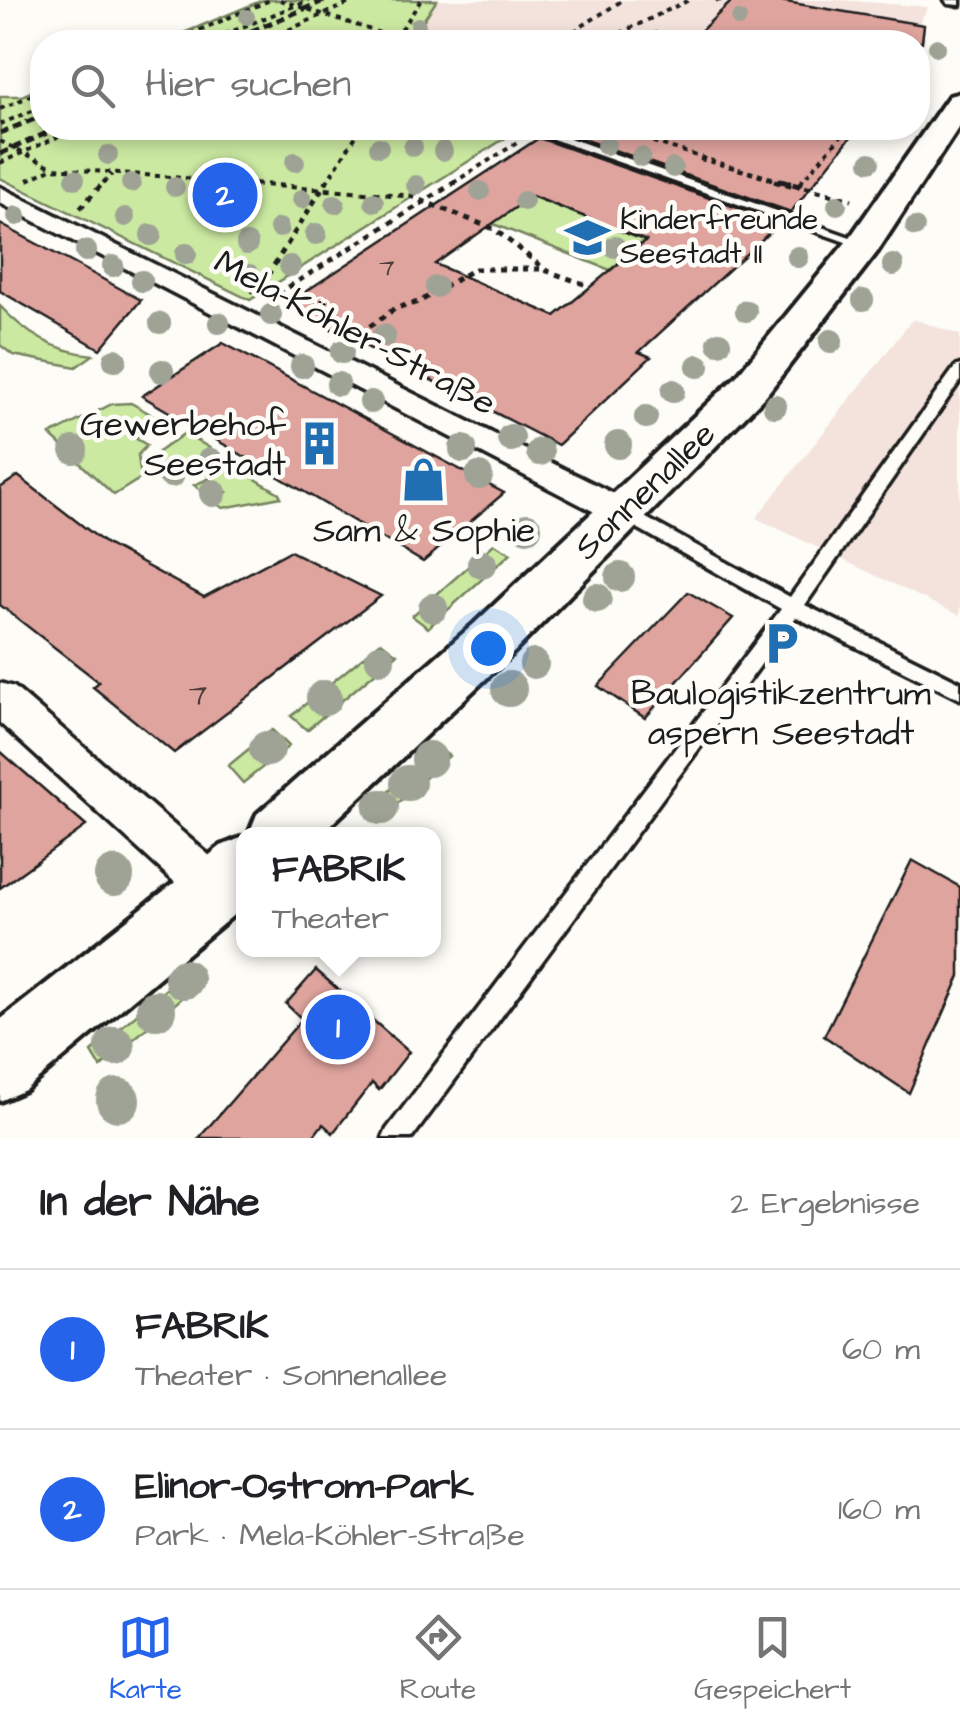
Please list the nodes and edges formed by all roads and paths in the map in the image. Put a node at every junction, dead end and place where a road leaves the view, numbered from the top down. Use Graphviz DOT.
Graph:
graph roads {
  1 [pos="270,0"];
  2 [pos="280,0"];
  3 [pos="309,0"];
  4 [pos="356,0"];
  5 [pos="421,0"];
  6 [pos="623,0"];
  7 [pos="689,0"];
  8 [pos="716,0"];
  9 [pos="725,1"];
  10 [pos="296,5"];
  11 [pos="324,14"];
  12 [pos="200,30"];
  13 [pos="235,30"];
  14 [pos="289,30"];
  15 [pos="372,30"];
  16 [pos="401,30"];
  17 [pos="579,30"];
  18 [pos="627,30"];
  19 [pos="30,97"];
  20 [pos="960,102"];
  21 [pos="0,109"];
  22 [pos="30,112"];
  23 [pos="0,124"];
  24 [pos="50,140"];
  25 [pos="354,140"];
  26 [pos="521,140"];
  27 [pos="566,140"];
  28 [pos="651,140"];
  29 [pos="838,140"];
  30 [pos="0,141"];
  31 [pos="23,152"];
  32 [pos="0,163"];
  33 [pos="53,168"];
  34 [pos="10,189"];
  35 [pos="321,189"];
  36 [pos="821,193"];
  37 [pos="423,201"];
  38 [pos="862,203"];
  39 [pos="864,244"];
  40 [pos="544,268"];
  41 [pos="590,286"];
  42 [pos="263,304"];
  43 [pos="224,307"];
  44 [pos="344,344"];
  45 [pos="960,370"];
  46 [pos="622,512"];
  47 [pos="793,607"];
  48 [pos="960,691"];
  49 [pos="0,699"];
  50 [pos="287,827"];
  51 [pos="230,879"];
  52 [pos="0,1065"];
  53 [pos="396,1138"];
  1 -- 12 [label="path"];
  2 -- 10 [label="path"];
  3 -- 10 [label="path"];
  4 -- 11 [label="path"];
  5 -- 16 [label="path"];
  6 -- 17 [label="path"];
  7 -- 18 [label="path"];
  8 -- 9 [label="path"];
  10 -- 11 [label="path"];
  10 -- 13 [label="path"];
  11 -- 14 [label="path"];
  11 -- 15 [label="path"];
  19 -- 21 [label="path"];
  20 -- 39 [label="street, Sonnenallee"];
  22 -- 23 [label="path"];
  24 -- 31 [label="path"];
  25 -- 35 [label="path"];
  26 -- 37 [label="path"];
  27 -- 39 [label="lane"];
  28 -- 29 [label="path, bridge"];
  30 -- 31 [label="path"];
  31 -- 32 [label="path"];
  31 -- 33 [label="path"];
  33 -- 34 [label="path"];
  33 -- 35 [label="path"];
  34 -- 43 [label="street, Mela-Köhler-Straße"];
  35 -- 37 [label="path"];
  35 -- 43 [label="path"];
  36 -- 38 [label="path"];
  37 -- 40 [label="path"];
  37 -- 42 [label="path"];
  39 -- 46 [label="street, Sonnenallee"];
  40 -- 41 [label="path"];
  40 -- 44 [label="path"];
  43 -- 46 [label="street, Mela-Köhler-Straße"];
  45 -- 47 [label="lane"];
  46 -- 47 [label="lane"];
  46 -- 50 [label="street, Sonnenallee"];
  47 -- 48 [label="lane"];
  47 -- 53 [label="lane"];
  49 -- 51 [label="street"];
  51 -- 52 [label="street"];
}
